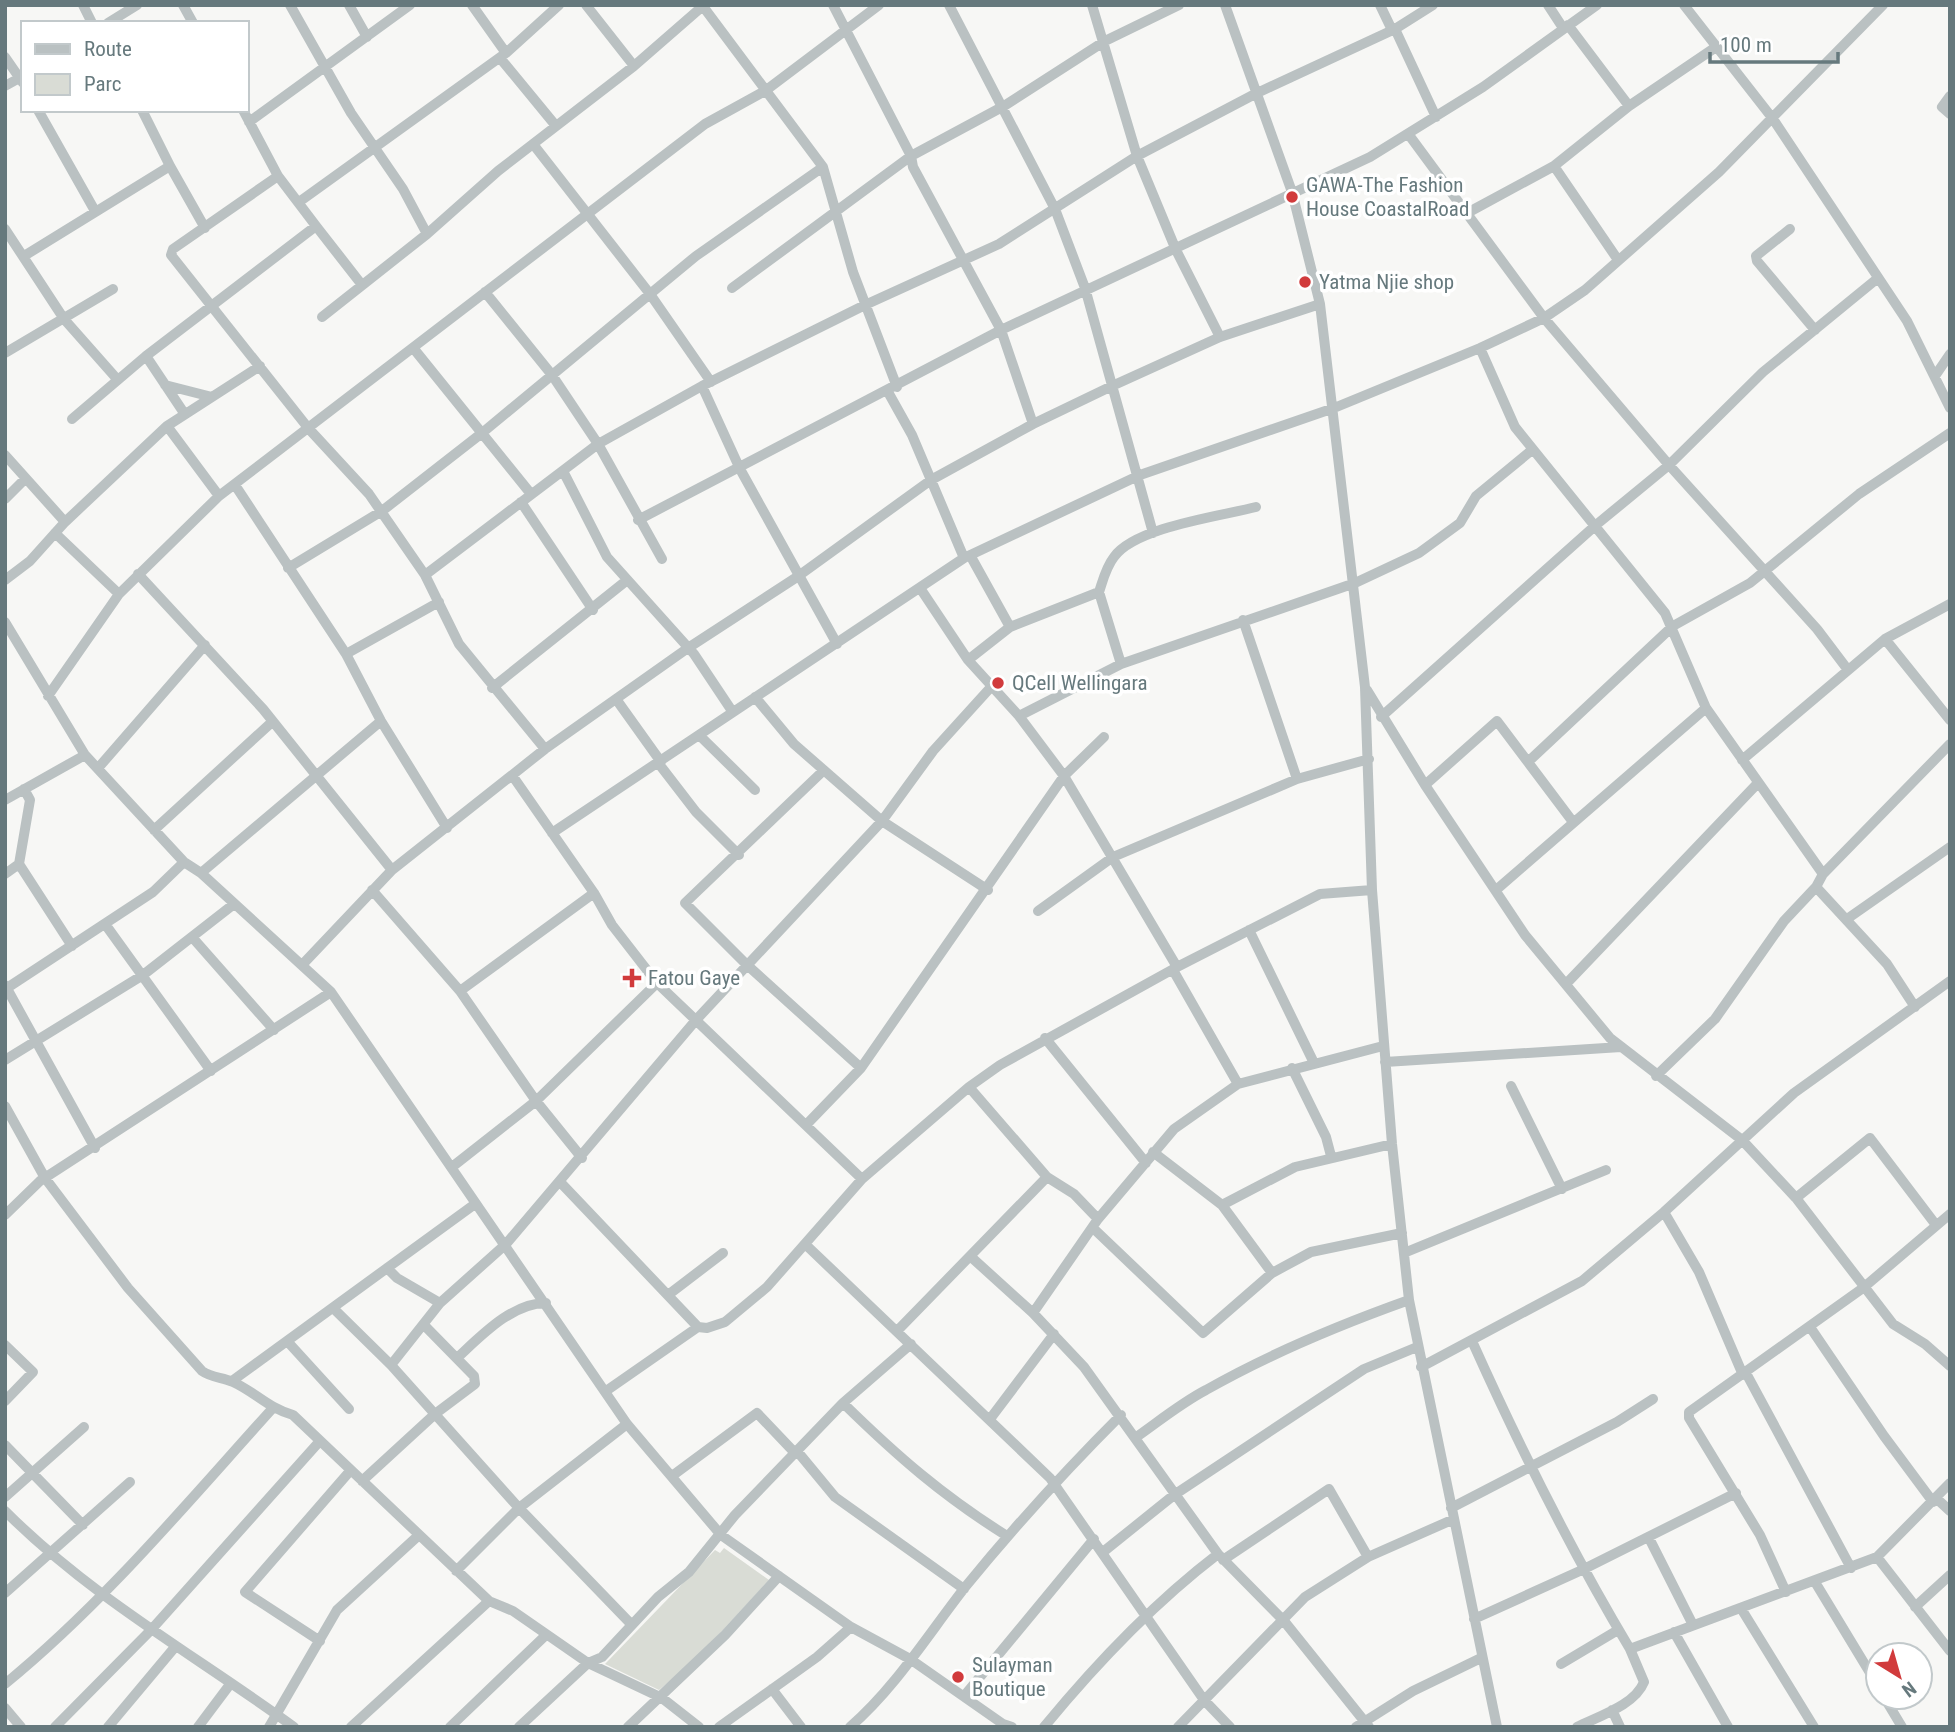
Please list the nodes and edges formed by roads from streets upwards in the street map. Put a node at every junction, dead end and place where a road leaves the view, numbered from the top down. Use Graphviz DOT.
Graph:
graph roads {
  1 [pos="83,5"];
  2 [pos="137,5"];
  3 [pos="183,5"];
  4 [pos="290,5"];
  5 [pos="349,5"];
  6 [pos="410,5"];
  7 [pos="472,5"];
  8 [pos="559,5"];
  9 [pos="586,5"];
  10 [pos="833,5"];
  11 [pos="879,5"];
  12 [pos="949,5"];
  13 [pos="1092,5"];
  14 [pos="1179,5"];
  15 [pos="1225,5"];
  16 [pos="1380,5"];
  17 [pos="1433,5"];
  18 [pos="1548,5"];
  19 [pos="1597,5"];
  20 [pos="1684,5"];
  21 [pos="1883,5"];
  22 [pos="703,6"];
  23 [pos="91,21"];
  24 [pos="111,21"];
  25 [pos="192,21"];
  26 [pos="1565,27"];
  27 [pos="847,29"];
  28 [pos="1394,29"];
  29 [pos="367,37"];
  30 [pos="1105,41"];
  31 [pos="1716,47"];
  32 [pos="503,55"];
  33 [pos="5,57"];
  34 [pos="634,66"];
  35 [pos="324,69"];
  36 [pos="21,78"];
  37 [pos="765,90"];
  38 [pos="1255,94"];
  39 [pos="1950,96"];
  40 [pos="1004,106"];
  41 [pos="1629,106"];
  42 [pos="39,112"];
  43 [pos="143,112"];
  44 [pos="244,112"];
  45 [pos="1950,114"];
  46 [pos="1436,117"];
  47 [pos="1773,119"];
  48 [pos="249,122"];
  49 [pos="556,126"];
  50 [pos="1409,135"];
  51 [pos="533,144"];
  52 [pos="377,148"];
  53 [pos="911,156"];
  54 [pos="1138,156"];
  55 [pos="170,166"];
  56 [pos="1554,166"];
  57 [pos="823,167"];
  58 [pos="278,176"];
  59 [pos="1292,192"];
  60 [pos="299,202"];
  61 [pos="1055,208"];
  62 [pos="837,209"];
  63 [pos="95,211"];
  64 [pos="1469,212"];
  65 [pos="587,214"];
  66 [pos="316,226"];
  67 [pos="205,228"];
  68 [pos="5,229"];
  69 [pos="1790,229"];
  70 [pos="427,234"];
  71 [pos="1176,250"];
  72 [pos="24,256"];
  73 [pos="1618,260"];
  74 [pos="962,261"];
  75 [pos="1878,278"];
  76 [pos="362,285"];
  77 [pos="732,288"];
  78 [pos="1085,288"];
  79 [pos="113,289"];
  80 [pos="485,292"];
  81 [pos="650,294"];
  82 [pos="1320,304"];
  83 [pos="865,305"];
  84 [pos="214,307"];
  85 [pos="322,317"];
  86 [pos="1544,318"];
  87 [pos="64,319"];
  88 [pos="1001,330"];
  89 [pos="1815,330"];
  90 [pos="1220,337"];
  91 [pos="1480,348"];
  92 [pos="414,349"];
  93 [pos="5,353"];
  94 [pos="1950,354"];
  95 [pos="146,356"];
  96 [pos="260,366"];
  97 [pos="552,375"];
  98 [pos="1935,376"];
  99 [pos="117,379"];
  100 [pos="707,384"];
  101 [pos="164,385"];
  102 [pos="1112,386"];
  103 [pos="893,389"];
  104 [pos="212,397"];
  105 [pos="1334,408"];
  106 [pos="1950,408"];
  107 [pos="184,413"];
  108 [pos="72,419"];
  109 [pos="1033,424"];
  110 [pos="167,426"];
  111 [pos="309,429"];
  112 [pos="482,433"];
  113 [pos="1950,433"];
  114 [pos="598,444"];
  115 [pos="1532,450"];
  116 [pos="5,455"];
  117 [pos="1668,465"];
  118 [pos="740,469"];
  119 [pos="563,471"];
  120 [pos="1140,475"];
  121 [pos="25,479"];
  122 [pos="931,480"];
  123 [pos="235,485"];
  124 [pos="531,494"];
  125 [pos="219,496"];
  126 [pos="5,499"];
  127 [pos="521,502"];
  128 [pos="1256,507"];
  129 [pos="382,511"];
  130 [pos="638,520"];
  131 [pos="65,522"];
  132 [pos="1596,525"];
  133 [pos="55,533"];
  134 [pos="1153,533"];
  135 [pos="967,557"];
  136 [pos="662,559"];
  137 [pos="288,568"];
  138 [pos="1765,571"];
  139 [pos="138,575"];
  140 [pos="425,575"];
  141 [pos="797,577"];
  142 [pos="5,580"];
  143 [pos="626,581"];
  144 [pos="1355,583"];
  145 [pos="920,588"];
  146 [pos="1100,592"];
  147 [pos="119,594"];
  148 [pos="439,602"];
  149 [pos="1950,604"];
  150 [pos="593,610"];
  151 [pos="1243,620"];
  152 [pos="5,622"];
  153 [pos="1673,626"];
  154 [pos="1010,627"];
  155 [pos="1885,639"];
  156 [pos="837,644"];
  157 [pos="205,645"];
  158 [pos="688,648"];
  159 [pos="346,654"];
  160 [pos="968,660"];
  161 [pos="1121,664"];
  162 [pos="1848,670"];
  163 [pos="991,687"];
  164 [pos="1366,687"];
  165 [pos="492,688"];
  166 [pos="48,696"];
  167 [pos="755,697"];
  168 [pos="616,699"];
  169 [pos="1706,708"];
  170 [pos="732,711"];
  171 [pos="1019,716"];
  172 [pos="1381,717"];
  173 [pos="1950,720"];
  174 [pos="381,721"];
  175 [pos="272,722"];
  176 [pos="699,735"];
  177 [pos="1104,737"];
  178 [pos="1950,744"];
  179 [pos="545,750"];
  180 [pos="85,755"];
  181 [pos="1369,759"];
  182 [pos="1742,760"];
  183 [pos="1529,761"];
  184 [pos="660,763"];
  185 [pos="99,767"];
  186 [pos="823,771"];
  187 [pos="314,775"];
  188 [pos="512,775"];
  189 [pos="1064,776"];
  190 [pos="1297,779"];
  191 [pos="1756,784"];
  192 [pos="1425,785"];
  193 [pos="24,789"];
  194 [pos="755,790"];
  195 [pos="5,800"];
  196 [pos="882,821"];
  197 [pos="1573,822"];
  198 [pos="447,828"];
  199 [pos="155,830"];
  200 [pos="552,833"];
  201 [pos="1950,847"];
  202 [pos="738,855"];
  203 [pos="1113,857"];
  204 [pos="184,862"];
  205 [pos="19,864"];
  206 [pos="393,870"];
  207 [pos="201,873"];
  208 [pos="5,874"];
  209 [pos="1823,874"];
  210 [pos="1816,887"];
  211 [pos="372,890"];
  212 [pos="988,890"];
  213 [pos="1372,890"];
  214 [pos="1496,890"];
  215 [pos="594,893"];
  216 [pos="234,904"];
  217 [pos="1038,911"];
  218 [pos="1847,919"];
  219 [pos="105,924"];
  220 [pos="1249,930"];
  221 [pos="192,937"];
  222 [pos="72,946"];
  223 [pos="746,964"];
  224 [pos="302,965"];
  225 [pos="1175,968"];
  226 [pos="143,975"];
  227 [pos="1950,981"];
  228 [pos="657,983"];
  229 [pos="1566,984"];
  230 [pos="7,991"];
  231 [pos="460,991"];
  232 [pos="331,992"];
  233 [pos="1915,1007"];
  234 [pos="696,1020"];
  235 [pos="274,1030"];
  236 [pos="1045,1038"];
  237 [pos="37,1043"];
  238 [pos="1383,1046"];
  239 [pos="1621,1046"];
  240 [pos="5,1060"];
  241 [pos="1385,1062"];
  242 [pos="1314,1063"];
  243 [pos="861,1068"];
  244 [pos="1293,1068"];
  245 [pos="211,1072"];
  246 [pos="1656,1076"];
  247 [pos="1238,1084"];
  248 [pos="1511,1086"];
  249 [pos="970,1087"];
  250 [pos="536,1101"];
  251 [pos="5,1106"];
  252 [pos="807,1124"];
  253 [pos="10,1125"];
  254 [pos="1742,1140"];
  255 [pos="1392,1143"];
  256 [pos="95,1147"];
  257 [pos="1153,1152"];
  258 [pos="1331,1156"];
  259 [pos="582,1158"];
  260 [pos="1146,1163"];
  261 [pos="452,1167"];
  262 [pos="1606,1170"];
  263 [pos="1047,1177"];
  264 [pos="45,1178"];
  265 [pos="862,1179"];
  266 [pos="561,1183"];
  267 [pos="1562,1189"];
  268 [pos="1797,1198"];
  269 [pos="475,1204"];
  270 [pos="1222,1205"];
  271 [pos="1664,1212"];
  272 [pos="1950,1214"];
  273 [pos="5,1215"];
  274 [pos="1096,1224"];
  275 [pos="1936,1225"];
  276 [pos="1402,1233"];
  277 [pos="506,1244"];
  278 [pos="806,1244"];
  279 [pos="723,1253"];
  280 [pos="1404,1253"];
  281 [pos="970,1256"];
  282 [pos="387,1268"];
  283 [pos="1272,1273"];
  284 [pos="1863,1287"];
  285 [pos="668,1295"];
  286 [pos="1409,1300"];
  287 [pos="440,1303"];
  288 [pos="547,1303"];
  289 [pos="332,1308"];
  290 [pos="1033,1313"];
  291 [pos="424,1325"];
  292 [pos="698,1327"];
  293 [pos="1810,1327"];
  294 [pos="898,1330"];
  295 [pos="1054,1335"];
  296 [pos="287,1341"];
  297 [pos="1472,1341"];
  298 [pos="911,1344"];
  299 [pos="5,1345"];
  300 [pos="1417,1347"];
  301 [pos="457,1358"];
  302 [pos="391,1365"];
  303 [pos="1950,1366"];
  304 [pos="1421,1367"];
  305 [pos="1745,1374"];
  306 [pos="232,1381"];
  307 [pos="606,1391"];
  308 [pos="1654,1399"];
  309 [pos="5,1401"];
  310 [pos="844,1403"];
  311 [pos="272,1409"];
  312 [pos="349,1409"];
  313 [pos="435,1414"];
  314 [pos="1121,1415"];
  315 [pos="990,1419"];
  316 [pos="627,1424"];
  317 [pos="84,1427"];
  318 [pos="1135,1438"];
  319 [pos="319,1441"];
  320 [pos="5,1445"];
  321 [pos="796,1452"];
  322 [pos="1528,1467"];
  323 [pos="350,1471"];
  324 [pos="33,1473"];
  325 [pos="672,1476"];
  326 [pos="362,1481"];
  327 [pos="130,1482"];
  328 [pos="1054,1483"];
  329 [pos="1950,1483"];
  330 [pos="1736,1493"];
  331 [pos="1174,1495"];
  332 [pos="5,1497"];
  333 [pos="1935,1500"];
  334 [pos="519,1508"];
  335 [pos="5,1511"];
  336 [pos="1950,1511"];
  337 [pos="1452,1513"];
  338 [pos="83,1525"];
  339 [pos="419,1535"];
  340 [pos="721,1535"];
  341 [pos="1007,1536"];
  342 [pos="1649,1538"];
  343 [pos="1094,1539"];
  344 [pos="1103,1552"];
  345 [pos="49,1555"];
  346 [pos="1221,1557"];
  347 [pos="1877,1557"];
  348 [pos="1368,1558"];
  349 [pos="1851,1567"];
  350 [pos="1582,1570"];
  351 [pos="456,1571"];
  352 [pos="779,1576"];
  353 [pos="1948,1580"];
  354 [pos="1815,1582"];
  355 [pos="964,1589"];
  356 [pos="1786,1592"];
  357 [pos="5,1593"];
  358 [pos="101,1594"];
  359 [pos="489,1601"];
  360 [pos="1914,1607"];
  361 [pos="1742,1610"];
  362 [pos="1147,1618"];
  363 [pos="1474,1619"];
  364 [pos="1284,1621"];
  365 [pos="631,1624"];
  366 [pos="1693,1625"];
  367 [pos="851,1627"];
  368 [pos="151,1630"];
  369 [pos="1619,1630"];
  370 [pos="1674,1632"];
  371 [pos="546,1635"];
  372 [pos="320,1642"];
  373 [pos="176,1647"];
  374 [pos="1630,1649"];
  375 [pos="1950,1651"];
  376 [pos="1481,1658"];
  377 [pos="910,1659"];
  378 [pos="588,1663"];
  379 [pos="1864,1663"];
  380 [pos="1561,1664"];
  381 [pos="231,1683"];
  382 [pos="5,1684"];
  383 [pos="772,1689"];
  384 [pos="965,1695"];
  385 [pos="662,1698"];
  386 [pos="1204,1700"];
  387 [pos="5,1708"];
  388 [pos="1612,1710"];
  389 [pos="1892,1711"];
  390 [pos="277,1714"];
  391 [pos="1363,1724"];
  392 [pos="1005,1726"];
  393 [pos="21,1727"];
  394 [pos="55,1727"];
  395 [pos="108,1727"];
  396 [pos="198,1727"];
  397 [pos="269,1727"];
  398 [pos="293,1727"];
  399 [pos="351,1727"];
  400 [pos="450,1727"];
  401 [pos="519,1727"];
  402 [pos="628,1727"];
  403 [pos="699,1727"];
  404 [pos="719,1727"];
  405 [pos="801,1727"];
  406 [pos="850,1727"];
  407 [pos="1044,1727"];
  408 [pos="1178,1727"];
  409 [pos="1230,1727"];
  410 [pos="1497,1727"];
  411 [pos="1577,1727"];
  412 [pos="1620,1727"];
  413 [pos="1728,1727"];
  414 [pos="1814,1727"];
  415 [pos="1902,1727"];
  1 -- 23 [label="street"];
  2 -- 24 [label="street"];
  3 -- 25 [label="street"];
  4 -- 35 [label="street"];
  5 -- 29 [label="street"];
  6 -- 29 [label="street"];
  7 -- 32 [label="street"];
  8 -- 32 [label="street"];
  9 -- 34 [label="street"];
  10 -- 27 [label="street"];
  11 -- 27 [label="street"];
  12 -- 40 [label="street"];
  13 -- 30 [label="street"];
  14 -- 30 [label="street"];
  15 -- 38 [label="street"];
  16 -- 28 [label="street"];
  17 -- 28 [label="street"];
  18 -- 26 [label="street"];
  19 -- 26 [label="street"];
  20 -- 31 [label="street"];
  21 -- 47 [label="street"];
  22 -- 34 [label="street"];
  22 -- 37 [label="street"];
  26 -- 41 [label="street"];
  26 -- 46 [label="street"];
  27 -- 37 [label="street"];
  27 -- 53 [label="street"];
  28 -- 38 [label="street"];
  28 -- 46 [label="street"];
  29 -- 35 [label="street"];
  30 -- 40 [label="street"];
  30 -- 54 [label="street"];
  31 -- 41 [label="street"];
  31 -- 47 [label="street"];
  32 -- 49 [label="street"];
  32 -- 52 [label="street"];
  33 -- 36 [label="street"];
  34 -- 49 [label="street"];
  35 -- 48 [label="street"];
  35 -- 52 [label="street"];
  37 -- 57 [label="street"];
  37 -- 65 [label="street"];
  38 -- 54 [label="street"];
  38 -- 59 [label="street"];
  39 -- 45 [label="street"];
  40 -- 53 [label="street"];
  40 -- 61 [label="street"];
  41 -- 56 [label="street"];
  42 -- 63 [label="street"];
  43 -- 55 [label="street"];
  44 -- 48 [label="street"];
  46 -- 50 [label="street"];
  47 -- 73 [label="street"];
  47 -- 75 [label="street"];
  48 -- 58 [label="street"];
  49 -- 51 [label="street"];
  50 -- 59 [label="street"];
  50 -- 64 [label="street"];
  51 -- 65 [label="street"];
  51 -- 70 [label="street"];
  52 -- 60 [label="street"];
  52 -- 70 [label="street"];
  53 -- 62 [label="street"];
  53 -- 74 [label="street"];
  54 -- 61 [label="street"];
  54 -- 71 [label="street"];
  55 -- 63 [label="street"];
  55 -- 67 [label="street"];
  56 -- 64 [label="street"];
  56 -- 73 [label="street"];
  57 -- 62 [label="street"];
  57 -- 81 [label="street"];
  58 -- 60 [label="street"];
  58 -- 67 [label="street"];
  59 -- 71 [label="street"];
  59 -- 82 [label="street"];
  60 -- 66 [label="street"];
  61 -- 74 [label="street"];
  61 -- 78 [label="street"];
  62 -- 77 [label="street"];
  62 -- 83 [label="street"];
  63 -- 72 [label="street"];
  64 -- 86 [label="street"];
  65 -- 80 [label="street"];
  65 -- 81 [label="street"];
  66 -- 76 [label="street"];
  66 -- 84 [label="street"];
  67 -- 84 [label="street"];
  68 -- 72 [label="street"];
  69 -- 89 [label="street"];
  70 -- 76 [label="street"];
  71 -- 78 [label="street"];
  71 -- 90 [label="street"];
  72 -- 87 [label="street"];
  73 -- 86 [label="street"];
  74 -- 83 [label="street"];
  74 -- 88 [label="street"];
  75 -- 89 [label="street"];
  75 -- 98 [label="street"];
  76 -- 85 [label="street"];
  78 -- 88 [label="street"];
  78 -- 102 [label="street"];
  79 -- 87 [label="street"];
  80 -- 92 [label="street"];
  80 -- 97 [label="street"];
  81 -- 97 [label="street"];
  81 -- 100 [label="street"];
  82 -- 90 [label="street"];
  82 -- 105 [label="street"];
  83 -- 100 [label="street"];
  83 -- 103 [label="street"];
  84 -- 95 [label="street"];
  84 -- 96 [label="street"];
  86 -- 91 [label="street"];
  86 -- 117 [label="street"];
  87 -- 93 [label="street"];
  87 -- 99 [label="street"];
  88 -- 103 [label="street"];
  88 -- 109 [label="street"];
  89 -- 117 [label="street"];
  90 -- 102 [label="street"];
  91 -- 105 [label="street"];
  91 -- 115 [label="street"];
  92 -- 111 [label="street"];
  92 -- 112 [label="street"];
  94 -- 98 [label="street"];
  95 -- 99 [label="street"];
  95 -- 101 [label="street"];
  96 -- 104 [label="street"];
  96 -- 111 [label="street"];
  97 -- 112 [label="street"];
  97 -- 114 [label="street"];
  98 -- 106 [label="street"];
  99 -- 108 [label="street"];
  100 -- 114 [label="street"];
  100 -- 118 [label="street"];
  101 -- 104 [label="street"];
  101 -- 107 [label="street"];
  102 -- 109 [label="street"];
  102 -- 120 [label="street"];
  103 -- 118 [label="street"];
  103 -- 122 [label="street"];
  104 -- 107 [label="street"];
  105 -- 120 [label="street"];
  105 -- 144 [label="street"];
  107 -- 110 [label="street"];
  109 -- 122 [label="street"];
  110 -- 125 [label="street"];
  110 -- 131 [label="street"];
  111 -- 123 [label="street"];
  111 -- 129 [label="street"];
  112 -- 124 [label="street"];
  112 -- 129 [label="street"];
  113 -- 138 [label="street"];
  114 -- 119 [label="street"];
  114 -- 130 [label="street"];
  115 -- 132 [label="street"];
  115 -- 144 [label="street"];
  116 -- 121 [label="street"];
  117 -- 132 [label="street"];
  117 -- 138 [label="street"];
  118 -- 130 [label="street"];
  118 -- 141 [label="street"];
  119 -- 124 [label="street"];
  119 -- 143 [label="street"];
  120 -- 134 [label="street"];
  120 -- 135 [label="street"];
  121 -- 126 [label="street"];
  121 -- 131 [label="street"];
  122 -- 135 [label="street"];
  122 -- 141 [label="street"];
  123 -- 125 [label="street"];
  123 -- 137 [label="street"];
  124 -- 127 [label="street"];
  125 -- 139 [label="street"];
  127 -- 140 [label="street"];
  127 -- 150 [label="street"];
  128 -- 134 [label="street"];
  129 -- 137 [label="street"];
  129 -- 140 [label="street"];
  130 -- 136 [label="street"];
  131 -- 133 [label="street"];
  132 -- 153 [label="street"];
  132 -- 172 [label="street"];
  133 -- 142 [label="street"];
  133 -- 147 [label="street"];
  134 -- 146 [label="street"];
  135 -- 145 [label="street"];
  135 -- 154 [label="street"];
  137 -- 159 [label="street"];
  138 -- 153 [label="street"];
  138 -- 162 [label="street"];
  139 -- 147 [label="street"];
  139 -- 157 [label="street"];
  140 -- 148 [label="street"];
  141 -- 156 [label="street"];
  141 -- 158 [label="street"];
  143 -- 150 [label="street"];
  143 -- 158 [label="street"];
  144 -- 151 [label="street"];
  144 -- 164 [label="street"];
  145 -- 156 [label="street"];
  145 -- 160 [label="street"];
  146 -- 154 [label="street"];
  146 -- 161 [label="street"];
  147 -- 166 [label="street"];
  148 -- 159 [label="street"];
  148 -- 165 [label="street"];
  149 -- 155 [label="street"];
  150 -- 165 [label="street"];
  151 -- 161 [label="street"];
  151 -- 190 [label="street"];
  152 -- 166 [label="street"];
  153 -- 169 [label="street"];
  153 -- 183 [label="street"];
  154 -- 160 [label="street"];
  155 -- 162 [label="street"];
  155 -- 173 [label="street"];
  156 -- 167 [label="street"];
  157 -- 175 [label="street"];
  157 -- 185 [label="street"];
  158 -- 168 [label="street"];
  158 -- 170 [label="street"];
  159 -- 174 [label="street"];
  160 -- 163 [label="street"];
  161 -- 171 [label="street"];
  162 -- 182 [label="street"];
  163 -- 171 [label="street"];
  163 -- 196 [label="street"];
  164 -- 172 [label="street"];
  164 -- 181 [label="street"];
  165 -- 179 [label="street"];
  166 -- 180 [label="street"];
  167 -- 170 [label="street"];
  167 -- 186 [label="street"];
  168 -- 179 [label="street"];
  168 -- 184 [label="street"];
  169 -- 182 [label="street"];
  169 -- 197 [label="street"];
  170 -- 176 [label="street"];
  171 -- 189 [label="street"];
  172 -- 192 [label="street"];
  174 -- 187 [label="street"];
  174 -- 198 [label="street"];
  175 -- 187 [label="street"];
  175 -- 199 [label="street"];
  176 -- 184 [label="street"];
  176 -- 194 [label="street"];
  177 -- 189 [label="street"];
  178 -- 209 [label="street"];
  179 -- 188 [label="street"];
  180 -- 185 [label="street"];
  180 -- 193 [label="street"];
  181 -- 190 [label="street"];
  181 -- 213 [label="street"];
  182 -- 191 [label="street"];
  183 -- 192 [label="street"];
  183 -- 197 [label="street"];
  184 -- 200 [label="street"];
  184 -- 202 [label="street"];
  185 -- 199 [label="street"];
  186 -- 196 [label="street"];
  186 -- 202 [label="street"];
  187 -- 206 [label="street"];
  187 -- 207 [label="street"];
  188 -- 198 [label="street"];
  188 -- 200 [label="street"];
  189 -- 203 [label="street"];
  189 -- 212 [label="street"];
  190 -- 203 [label="street"];
  191 -- 209 [label="street"];
  191 -- 229 [label="street"];
  192 -- 214 [label="street"];
  193 -- 195 [label="street"];
  193 -- 205 [label="street"];
  196 -- 212 [label="street"];
  196 -- 223 [label="street"];
  197 -- 214 [label="street"];
  198 -- 206 [label="street"];
  199 -- 204 [label="street"];
  200 -- 215 [label="street"];
  201 -- 218 [label="street"];
  202 -- 223 [label="street"];
  203 -- 217 [label="street"];
  203 -- 225 [label="street"];
  204 -- 207 [label="street"];
  204 -- 219 [label="street"];
  205 -- 208 [label="street"];
  205 -- 222 [label="street"];
  206 -- 211 [label="street"];
  207 -- 216 [label="street"];
  209 -- 210 [label="street"];
  210 -- 218 [label="street"];
  210 -- 246 [label="street"];
  211 -- 224 [label="street"];
  211 -- 231 [label="street"];
  212 -- 243 [label="street"];
  213 -- 220 [label="street"];
  213 -- 238 [label="street"];
  214 -- 229 [label="street"];
  215 -- 228 [label="street"];
  215 -- 231 [label="street"];
  216 -- 221 [label="street"];
  216 -- 224 [label="street"];
  218 -- 233 [label="street"];
  219 -- 222 [label="street"];
  219 -- 226 [label="street"];
  220 -- 225 [label="street"];
  220 -- 242 [label="street"];
  221 -- 226 [label="street"];
  221 -- 235 [label="street"];
  222 -- 230 [label="street"];
  223 -- 234 [label="street"];
  223 -- 243 [label="street"];
  224 -- 232 [label="street"];
  225 -- 236 [label="street"];
  225 -- 247 [label="street"];
  226 -- 237 [label="street"];
  226 -- 245 [label="street"];
  227 -- 233 [label="street"];
  228 -- 234 [label="street"];
  228 -- 250 [label="street"];
  229 -- 239 [label="street"];
  230 -- 237 [label="street"];
  231 -- 250 [label="street"];
  232 -- 235 [label="street"];
  232 -- 261 [label="street"];
  233 -- 254 [label="street"];
  234 -- 252 [label="street"];
  234 -- 259 [label="street"];
  235 -- 245 [label="street"];
  236 -- 249 [label="street"];
  236 -- 260 [label="street"];
  237 -- 240 [label="street"];
  237 -- 256 [label="street"];
  238 -- 241 [label="street"];
  238 -- 242 [label="street"];
  239 -- 241 [label="street"];
  239 -- 246 [label="street"];
  241 -- 255 [label="street"];
  242 -- 244 [label="street"];
  243 -- 252 [label="street"];
  244 -- 247 [label="street"];
  244 -- 258 [label="street"];
  245 -- 256 [label="street"];
  246 -- 254 [label="street"];
  247 -- 257 [label="street"];
  248 -- 267 [label="street"];
  249 -- 263 [label="street"];
  249 -- 265 [label="street"];
  250 -- 259 [label="street"];
  250 -- 261 [label="street"];
  251 -- 253 [label="street"];
  252 -- 265 [label="street"];
  253 -- 264 [label="street"];
  254 -- 268 [label="street"];
  254 -- 271 [label="street"];
  255 -- 258 [label="street"];
  255 -- 276 [label="street"];
  256 -- 264 [label="street"];
  257 -- 260 [label="street"];
  257 -- 270 [label="street"];
  258 -- 270 [label="street"];
  259 -- 266 [label="street"];
  260 -- 274 [label="street"];
  261 -- 269 [label="street"];
  262 -- 267 [label="street"];
  263 -- 274 [label="street"];
  263 -- 281 [label="street"];
  264 -- 273 [label="street"];
  264 -- 306 [label="street"];
  265 -- 278 [label="street"];
  266 -- 277 [label="street"];
  266 -- 285 [label="street"];
  267 -- 280 [label="street"];
  268 -- 275 [label="street"];
  268 -- 284 [label="street"];
  269 -- 277 [label="street"];
  269 -- 282 [label="street"];
  270 -- 283 [label="street"];
  271 -- 297 [label="street"];
  271 -- 305 [label="street"];
  272 -- 275 [label="street"];
  274 -- 283 [label="street"];
  274 -- 290 [label="street"];
  275 -- 284 [label="street"];
  276 -- 280 [label="street"];
  276 -- 283 [label="street"];
  277 -- 287 [label="street"];
  277 -- 288 [label="street"];
  278 -- 292 [label="street"];
  278 -- 294 [label="street"];
  279 -- 285 [label="street"];
  280 -- 286 [label="street"];
  281 -- 290 [label="street"];
  281 -- 294 [label="street"];
  282 -- 287 [label="street"];
  282 -- 289 [label="street"];
  284 -- 293 [label="street"];
  284 -- 303 [label="street"];
  285 -- 292 [label="street"];
  286 -- 300 [label="street"];
  286 -- 318 [label="street"];
  287 -- 291 [label="street"];
  288 -- 301 [label="street"];
  288 -- 307 [label="street"];
  289 -- 296 [label="street"];
  289 -- 302 [label="street"];
  290 -- 295 [label="street"];
  291 -- 301 [label="street"];
  291 -- 302 [label="street"];
  292 -- 307 [label="street"];
  293 -- 305 [label="street"];
  293 -- 333 [label="street"];
  294 -- 298 [label="street"];
  295 -- 314 [label="street"];
  295 -- 315 [label="street"];
  296 -- 306 [label="street"];
  296 -- 312 [label="street"];
  297 -- 304 [label="street"];
  297 -- 322 [label="street"];
  298 -- 310 [label="street"];
  298 -- 315 [label="street"];
  299 -- 309 [label="street"];
  300 -- 304 [label="street"];
  300 -- 331 [label="street"];
  301 -- 313 [label="street"];
  302 -- 313 [label="street"];
  304 -- 337 [label="street"];
  305 -- 330 [label="street"];
  305 -- 349 [label="street"];
  306 -- 311 [label="street"];
  307 -- 316 [label="street"];
  308 -- 322 [label="street"];
  310 -- 321 [label="street"];
  310 -- 341 [label="street"];
  311 -- 319 [label="street"];
  311 -- 358 [label="street"];
  313 -- 326 [label="street"];
  313 -- 334 [label="street"];
  314 -- 318 [label="street"];
  314 -- 328 [label="street"];
  315 -- 328 [label="street"];
  316 -- 325 [label="street"];
  316 -- 334 [label="street"];
  317 -- 324 [label="street"];
  318 -- 331 [label="street"];
  319 -- 323 [label="street"];
  319 -- 368 [label="street"];
  320 -- 324 [label="street"];
  321 -- 325 [label="street"];
  321 -- 340 [label="street"];
  321 -- 355 [label="street"];
  322 -- 337 [label="street"];
  322 -- 350 [label="street"];
  323 -- 326 [label="street"];
  323 -- 372 [label="street"];
  324 -- 332 [label="street"];
  324 -- 338 [label="street"];
  325 -- 340 [label="street"];
  326 -- 339 [label="street"];
  327 -- 338 [label="street"];
  328 -- 341 [label="street"];
  328 -- 343 [label="street"];
  329 -- 333 [label="street"];
  330 -- 342 [label="street"];
  330 -- 356 [label="street"];
  331 -- 344 [label="street"];
  331 -- 346 [label="street"];
  333 -- 336 [label="street"];
  333 -- 347 [label="street"];
  334 -- 351 [label="street"];
  334 -- 365 [label="street"];
  335 -- 345 [label="street"];
  337 -- 348 [label="street"];
  337 -- 363 [label="street"];
  338 -- 345 [label="street"];
  339 -- 351 [label="street"];
  339 -- 372 [label="street"];
  340 -- 352 [label="street"];
  340 -- 365 [label="street"];
  341 -- 355 [label="street"];
  342 -- 350 [label="street"];
  342 -- 366 [label="street"];
  343 -- 344 [label="street"];
  343 -- 384 [label="street"];
  344 -- 362 [label="street"];
  345 -- 357 [label="street"];
  345 -- 358 [label="street"];
  346 -- 348 [label="street"];
  346 -- 362 [label="street"];
  346 -- 364 [label="street"];
  347 -- 349 [label="street"];
  347 -- 360 [label="street"];
  348 -- 364 [label="street"];
  349 -- 354 [label="street"];
  350 -- 363 [label="street"];
  350 -- 369 [label="street"];
  351 -- 359 [label="street"];
  352 -- 367 [label="street"];
  352 -- 385 [label="street"];
  353 -- 360 [label="street"];
  354 -- 356 [label="street"];
  354 -- 379 [label="street"];
  355 -- 377 [label="street"];
  356 -- 361 [label="street"];
  358 -- 368 [label="street"];
  358 -- 382 [label="street"];
  359 -- 371 [label="street"];
  359 -- 399 [label="street"];
  360 -- 375 [label="street"];
  361 -- 366 [label="street"];
  361 -- 414 [label="street"];
  362 -- 386 [label="street"];
  362 -- 407 [label="street"];
  363 -- 376 [label="street"];
  364 -- 386 [label="street"];
  364 -- 391 [label="street"];
  365 -- 378 [label="street"];
  366 -- 370 [label="street"];
  367 -- 377 [label="street"];
  367 -- 383 [label="street"];
  368 -- 373 [label="street"];
  368 -- 394 [label="street"];
  369 -- 374 [label="street"];
  369 -- 380 [label="street"];
  370 -- 374 [label="street"];
  370 -- 413 [label="street"];
  371 -- 378 [label="street"];
  371 -- 400 [label="street"];
  372 -- 390 [label="street"];
  373 -- 381 [label="street"];
  373 -- 395 [label="street"];
  374 -- 388 [label="street"];
  376 -- 391 [label="street"];
  376 -- 410 [label="street"];
  377 -- 384 [label="street"];
  377 -- 406 [label="street"];
  378 -- 385 [label="street"];
  378 -- 401 [label="street"];
  381 -- 390 [label="street"];
  381 -- 396 [label="street"];
  383 -- 404 [label="street"];
  383 -- 405 [label="street"];
  384 -- 392 [label="street"];
  385 -- 402 [label="street"];
  385 -- 403 [label="street"];
  386 -- 408 [label="street"];
  386 -- 409 [label="street"];
  387 -- 393 [label="street"];
  388 -- 411 [label="street"];
  388 -- 412 [label="street"];
  389 -- 415 [label="street"];
  390 -- 397 [label="street"];
  390 -- 398 [label="street"];
}
